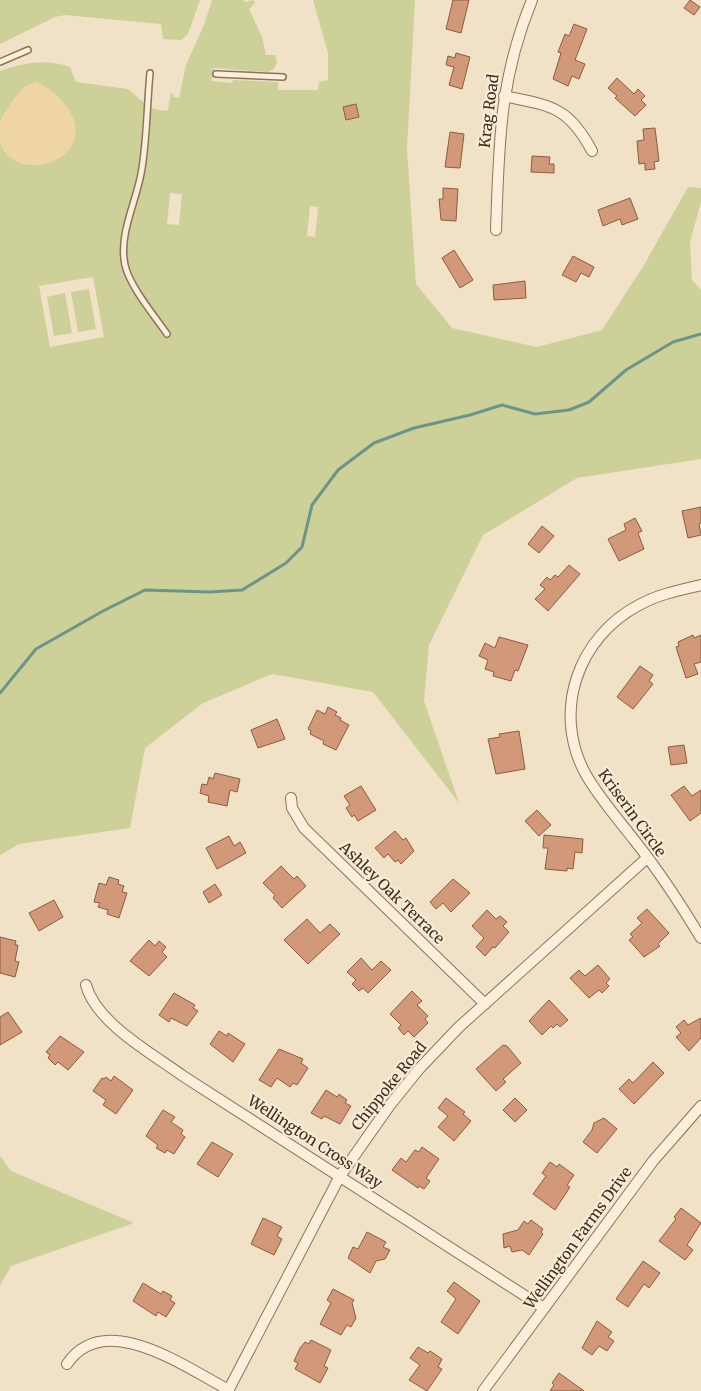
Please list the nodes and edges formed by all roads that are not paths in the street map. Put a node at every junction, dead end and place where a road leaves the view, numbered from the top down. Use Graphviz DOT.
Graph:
graph roads {
  1 [pos="532,0"];
  2 [pos="28,50"];
  3 [pos="0,62"];
  4 [pos="150,73"];
  5 [pos="216,74"];
  6 [pos="283,77"];
  7 [pos="504,96"];
  8 [pos="592,151"];
  9 [pos="496,230"];
  10 [pos="166,334"];
  11 [pos="701,585"];
  12 [pos="291,798"];
  13 [pos="647,858"];
  14 [pos="701,938"];
  15 [pos="86,985"];
  16 [pos="484,1004"];
  17 [pos="701,1106"];
  18 [pos="340,1176"];
  19 [pos="544,1308"];
  20 [pos="67,1364"];
  21 [pos="228,1390"];
  22 [pos="483,1391"];
  1 -- 7 [label="street, Krag Road"];
  2 -- 3 [label="lane"];
  4 -- 10 [label="lane"];
  5 -- 6 [label="lane"];
  7 -- 8 [label="street"];
  7 -- 9 [label="street, Krag Road"];
  11 -- 13 [label="street, Kriserin Circle"];
  12 -- 16 [label="street, Ashley Oak Terrace"];
  13 -- 14 [label="street, Kriserin Circle"];
  13 -- 16 [label="street, Chippoke Road"];
  15 -- 18 [label="street, Wellington Cross Way"];
  16 -- 18 [label="street, Chippoke Road"];
  17 -- 19 [label="street, Wellington Farms Drive"];
  18 -- 19 [label="street, Wellington Cross Way"];
  18 -- 21 [label="street, Chippoke Road"];
  19 -- 22 [label="street, Wellington Farms Drive"];
  20 -- 21 [label="street"];
}
